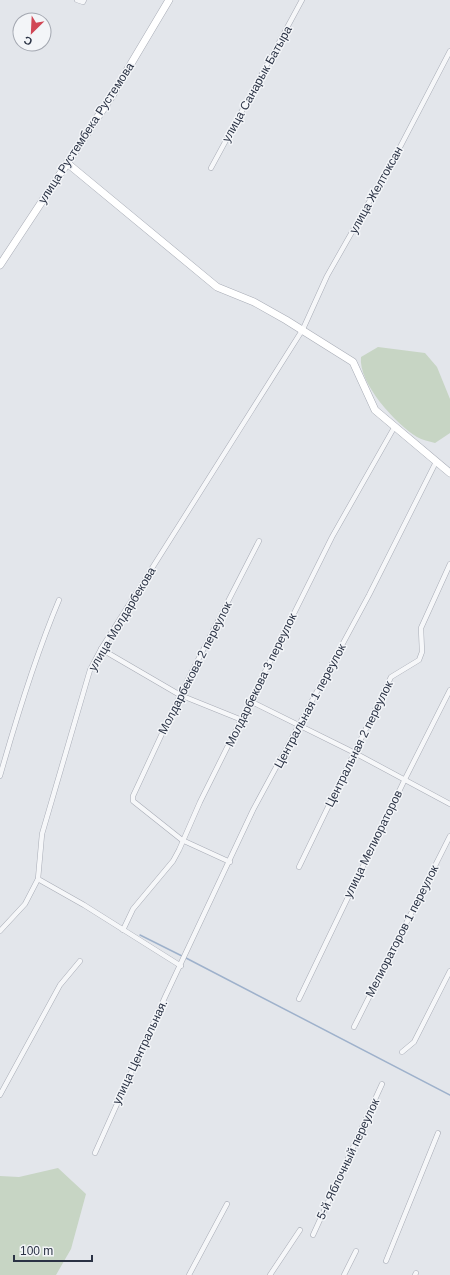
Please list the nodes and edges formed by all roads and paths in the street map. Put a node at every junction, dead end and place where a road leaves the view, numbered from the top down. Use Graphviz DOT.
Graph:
graph roads {
  1 [pos="77,0"];
  2 [pos="84,0"];
  3 [pos="169,0"];
  4 [pos="302,0"];
  5 [pos="450,51"];
  6 [pos="67,163"];
  7 [pos="211,168"];
  8 [pos="0,265"];
  9 [pos="303,329"];
  10 [pos="395,426"];
  11 [pos="436,462"];
  12 [pos="450,473"];
  13 [pos="259,541"];
  14 [pos="450,564"];
  15 [pos="58,600"];
  16 [pos="101,649"];
  17 [pos="450,690"];
  18 [pos="180,695"];
  19 [pos="250,701"];
  20 [pos="242,720"];
  21 [pos="300,726"];
  22 [pos="353,752"];
  23 [pos="0,776"];
  24 [pos="405,779"];
  25 [pos="450,804"];
  26 [pos="450,836"];
  27 [pos="182,840"];
  28 [pos="230,862"];
  29 [pos="299,867"];
  30 [pos="38,879"];
  31 [pos="123,930"];
  32 [pos="0,931"];
  33 [pos="188,952"];
  34 [pos="80,961"];
  35 [pos="181,966"];
  36 [pos="450,971"];
  37 [pos="299,999"];
  38 [pos="354,1027"];
  39 [pos="402,1052"];
  40 [pos="382,1084"];
  41 [pos="0,1095"];
  42 [pos="438,1133"];
  43 [pos="95,1153"];
  44 [pos="227,1204"];
  45 [pos="300,1230"];
  46 [pos="313,1235"];
  47 [pos="356,1251"];
  48 [pos="386,1261"];
  49 [pos="189,1275"];
  50 [pos="270,1275"];
  51 [pos="344,1275"];
  1 -- 2 [label="street"];
  3 -- 6 [label="street, улица Рустембека Рустемова"];
  4 -- 7 [label="street, улица Санарык Батыра"];
  5 -- 9 [label="street, улица Желтоксан"];
  6 -- 8 [label="street, улица Рустембека Рустемова"];
  6 -- 9 [label="street"];
  9 -- 10 [label="street"];
  9 -- 16 [label="street, улица Молдарбекова"];
  10 -- 11 [label="street"];
  10 -- 19 [label="street, Молдарбекова 3 переулок"];
  11 -- 12 [label="street"];
  11 -- 21 [label="street, Центральная 1 переулок"];
  13 -- 18 [label="street, Молдарбекова 2 переулок"];
  14 -- 22 [label="street, Центральная 2 переулок"];
  15 -- 23 [label="street"];
  16 -- 18 [label="street"];
  16 -- 30 [label="street, улица Молдарбекова"];
  17 -- 24 [label="street, улица Мелиораторов"];
  18 -- 20 [label="street"];
  18 -- 27 [label="street, Молдарбекова 2 переулок"];
  19 -- 20 [label="street, Молдарбекова 3 переулок"];
  19 -- 21 [label="street"];
  20 -- 27 [label="street, Молдарбекова 3 переулок"];
  21 -- 22 [label="street"];
  21 -- 28 [label="street, Центральная 1 переулок"];
  22 -- 24 [label="street"];
  22 -- 29 [label="street, Центральная 2 переулок"];
  24 -- 25 [label="street"];
  24 -- 37 [label="street, улица Мелиораторов"];
  26 -- 38 [label="street, Мелиораторов 1 переулок"];
  27 -- 28 [label="street"];
  27 -- 31 [label="street, Молдарбекова 3 переулок"];
  28 -- 33 [label="street, Центральная 1 переулок"];
  30 -- 31 [label="street"];
  30 -- 32 [label="street, улица Молдарбекова"];
  31 -- 35 [label="street"];
  33 -- 35 [label="street, улица Центральная."];
  34 -- 41 [label="street"];
  35 -- 43 [label="street, улица Центральная."];
  36 -- 39 [label="street"];
  40 -- 46 [label="street, 5-й Яблочный переулок"];
  42 -- 48 [label="street"];
  44 -- 49 [label="street"];
  45 -- 50 [label="street"];
  47 -- 51 [label="street"];
}
